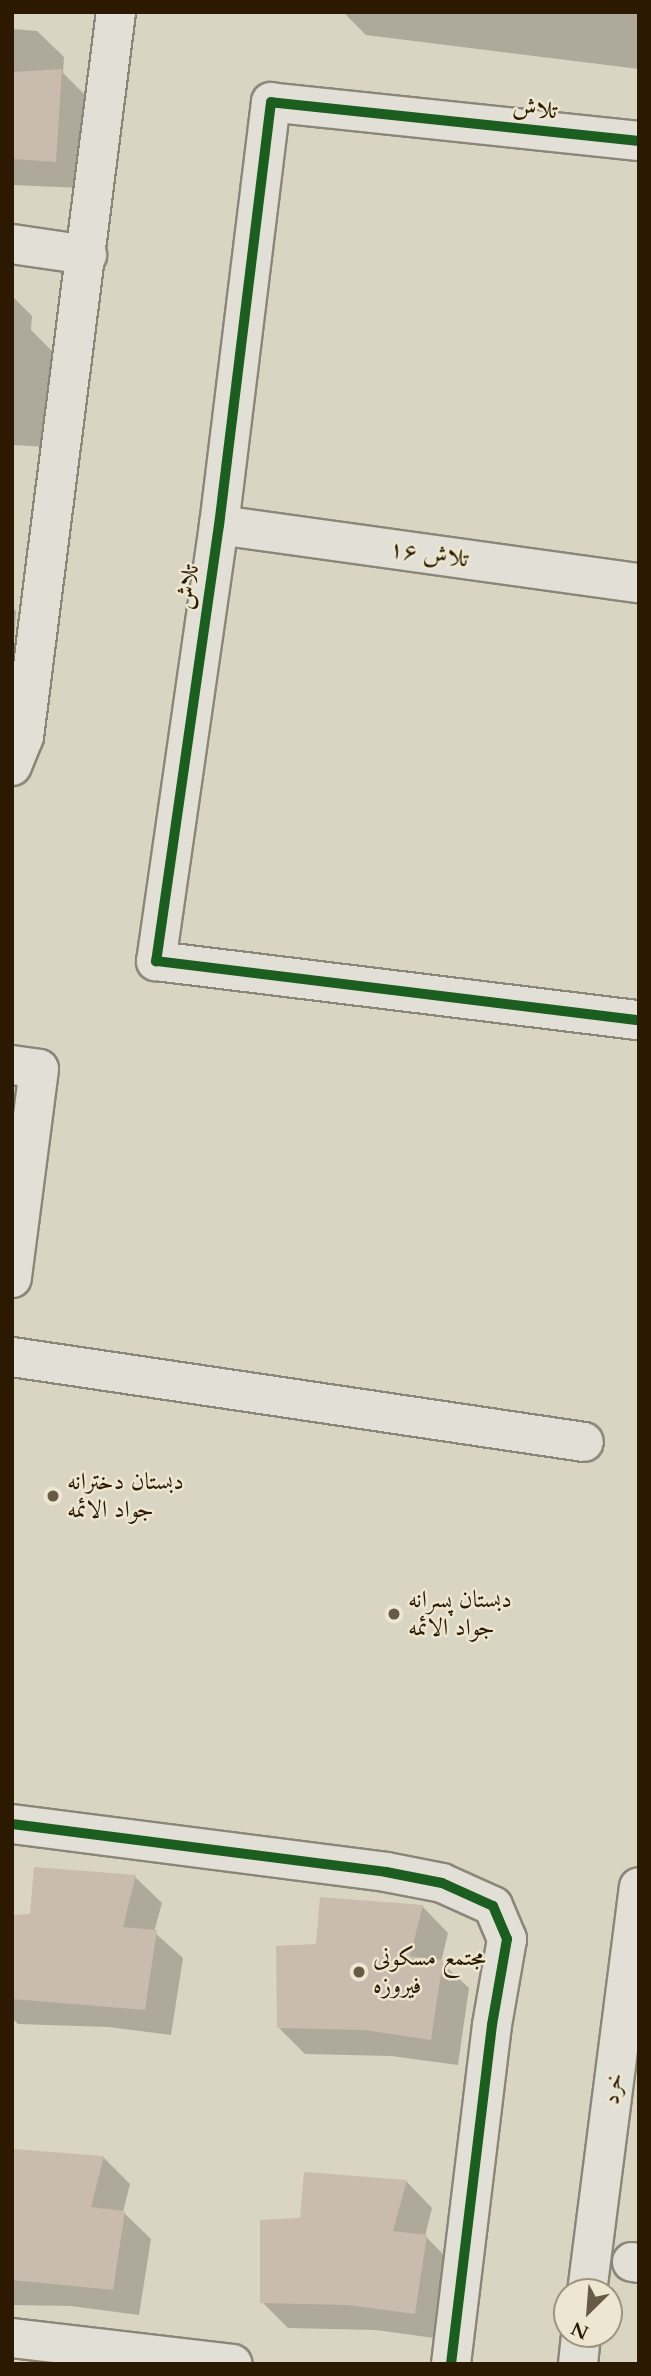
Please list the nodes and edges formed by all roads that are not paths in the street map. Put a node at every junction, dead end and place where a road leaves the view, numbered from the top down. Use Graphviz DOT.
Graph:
graph roads {
  1 [pos="116,12"];
  2 [pos="639,141"];
  3 [pos="12,244"];
  4 [pos="87,255"];
  5 [pos="219,524"];
  6 [pos="639,583"];
  7 [pos="12,766"];
  8 [pos="639,1020"];
  9 [pos="26,1067"];
  10 [pos="12,1279"];
  11 [pos="12,1357"];
  12 [pos="584,1442"];
  13 [pos="12,1824"];
  14 [pos="639,1887"];
  15 [pos="589,2278"];
  16 [pos="12,2338"];
  17 [pos="232,2364"];
  18 [pos="451,2364"];
  1 -- 4 [label="street"];
  2 -- 5 [label="street, تلاش"];
  3 -- 4 [label="street"];
  4 -- 7 [label="street"];
  5 -- 6 [label="street, تلاش ۱۶"];
  5 -- 8 [label="street, تلاش"];
  9 -- 10 [label="street"];
  11 -- 12 [label="street"];
  13 -- 18 [label="street"];
  14 -- 15 [label="street, خرد"];
  16 -- 17 [label="street"];
}
